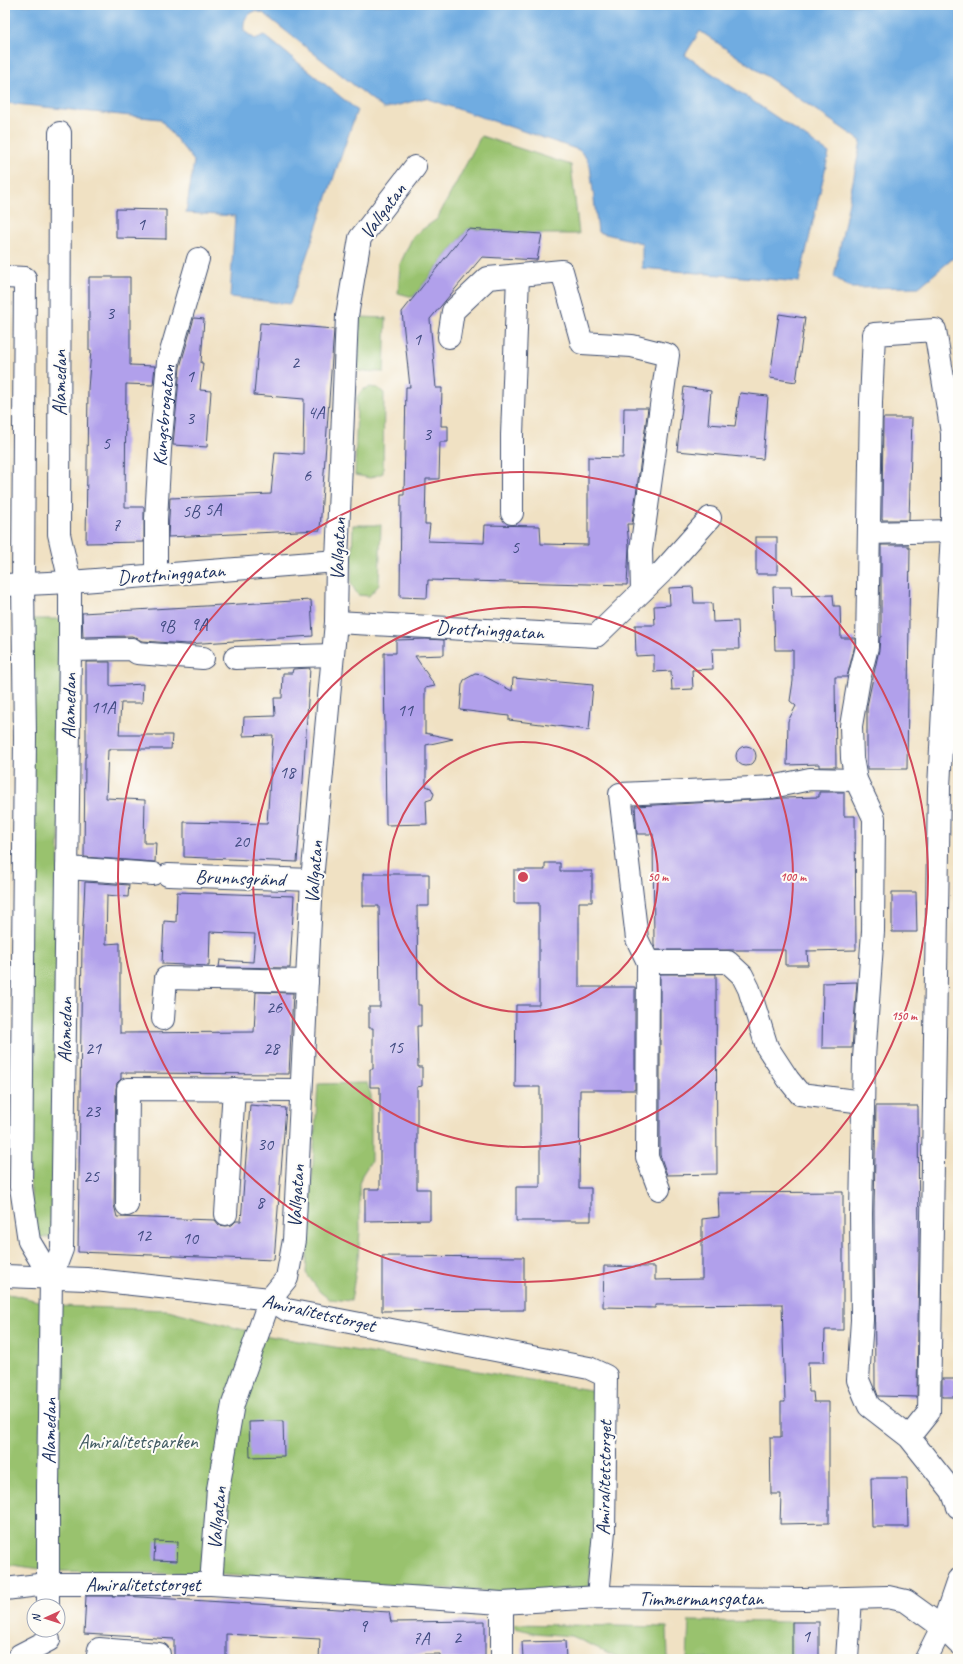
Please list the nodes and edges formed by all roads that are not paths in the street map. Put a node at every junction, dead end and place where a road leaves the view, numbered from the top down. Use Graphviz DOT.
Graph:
graph roads {
  1 [pos="60,133"];
  2 [pos="416,167"];
  3 [pos="198,259"];
  4 [pos="518,276"];
  5 [pos="15,277"];
  6 [pos="449,337"];
  7 [pos="512,513"];
  8 [pos="710,518"];
  9 [pos="952,531"];
  10 [pos="869,533"];
  11 [pos="337,562"];
  12 [pos="156,575"];
  13 [pos="70,582"];
  14 [pos="14,584"];
  15 [pos="642,591"];
  16 [pos="336,622"];
  17 [pos="70,650"];
  18 [pos="333,655"];
  19 [pos="203,658"];
  20 [pos="234,658"];
  21 [pos="856,780"];
  22 [pos="67,868"];
  23 [pos="312,880"];
  24 [pos="648,962"];
  25 [pos="307,981"];
  26 [pos="163,1019"];
  27 [pos="234,1089"];
  28 [pos="301,1090"];
  29 [pos="863,1102"];
  30 [pos="659,1189"];
  31 [pos="128,1205"];
  32 [pos="226,1214"];
  33 [pos="5,1276"];
  34 [pos="51,1278"];
  35 [pos="270,1299"];
  36 [pos="909,1437"];
  37 [pos="958,1507"];
  38 [pos="958,1580"];
  39 [pos="47,1584"];
  40 [pos="211,1584"];
  41 [pos="5,1589"];
  42 [pos="48,1598"];
  43 [pos="598,1598"];
  44 [pos="851,1598"];
  45 [pos="502,1603"];
  46 [pos="942,1627"];
  47 [pos="49,1643"];
  48 [pos="958,1643"];
  49 [pos="159,1654"];
  50 [pos="17,1659"];
  51 [pos="98,1659"];
  52 [pos="502,1659"];
  53 [pos="847,1659"];
  54 [pos="926,1659"];
  1 -- 13 [label="street, Alamedan"];
  2 -- 11 [label="street, Vallgatan"];
  3 -- 12 [label="street, Kungsbrogatan"];
  4 -- 6 [label="street"];
  4 -- 7 [label="street"];
  4 -- 15 [label="street"];
  5 -- 14 [label="street, Alamedan"];
  8 -- 15 [label="street"];
  9 -- 10 [label="street"];
  9 -- 10 [label="street"];
  9 -- 36 [label="street"];
  10 -- 21 [label="street"];
  11 -- 12 [label="street, Drottninggatan"];
  11 -- 16 [label="street, Vallgatan"];
  12 -- 13 [label="street, Drottninggatan"];
  13 -- 14 [label="street, Drottninggatan"];
  13 -- 17 [label="street, Alamedan"];
  14 -- 34 [label="street, Alamedan"];
  15 -- 16 [label="street, Drottninggatan"];
  16 -- 18 [label="street, Vallgatan"];
  17 -- 19 [label="street"];
  17 -- 22 [label="street, Alamedan"];
  18 -- 20 [label="street"];
  18 -- 23 [label="street, Vallgatan"];
  21 -- 24 [label="street"];
  21 -- 29 [label="street"];
  22 -- 23 [label="street, Brunnsgränd"];
  22 -- 34 [label="street, Alamedan"];
  23 -- 25 [label="street, Vallgatan"];
  24 -- 29 [label="street"];
  24 -- 30 [label="street"];
  25 -- 26 [label="street"];
  25 -- 28 [label="street, Vallgatan"];
  27 -- 28 [label="street"];
  27 -- 31 [label="street"];
  27 -- 32 [label="street"];
  28 -- 35 [label="street, Vallgatan"];
  29 -- 36 [label="street"];
  33 -- 34 [label="street, Amiralitetstorget"];
  34 -- 35 [label="street, Amiralitetstorget"];
  34 -- 39 [label="street, Alamedan"];
  35 -- 40 [label="street, Vallgatan"];
  35 -- 43 [label="street, Amiralitetstorget"];
  36 -- 37 [label="street"];
  38 -- 46 [label="street"];
  39 -- 40 [label="street, Amiralitetstorget"];
  39 -- 41 [label="street, Amiralitetstorget"];
  39 -- 42 [label="street, Alamedan"];
  40 -- 45 [label="street, Amiralitetstorget"];
  43 -- 44 [label="street, Timmermansgatan"];
  43 -- 45 [label="street, Amiralitetstorget"];
  44 -- 46 [label="street, Timmermansgatan"];
  44 -- 53 [label="street"];
  45 -- 52 [label="street"];
  46 -- 48 [label="street, Timmermansgatan"];
  46 -- 54 [label="street"];
  47 -- 50 [label="street"];
  49 -- 51 [label="street"];
}
